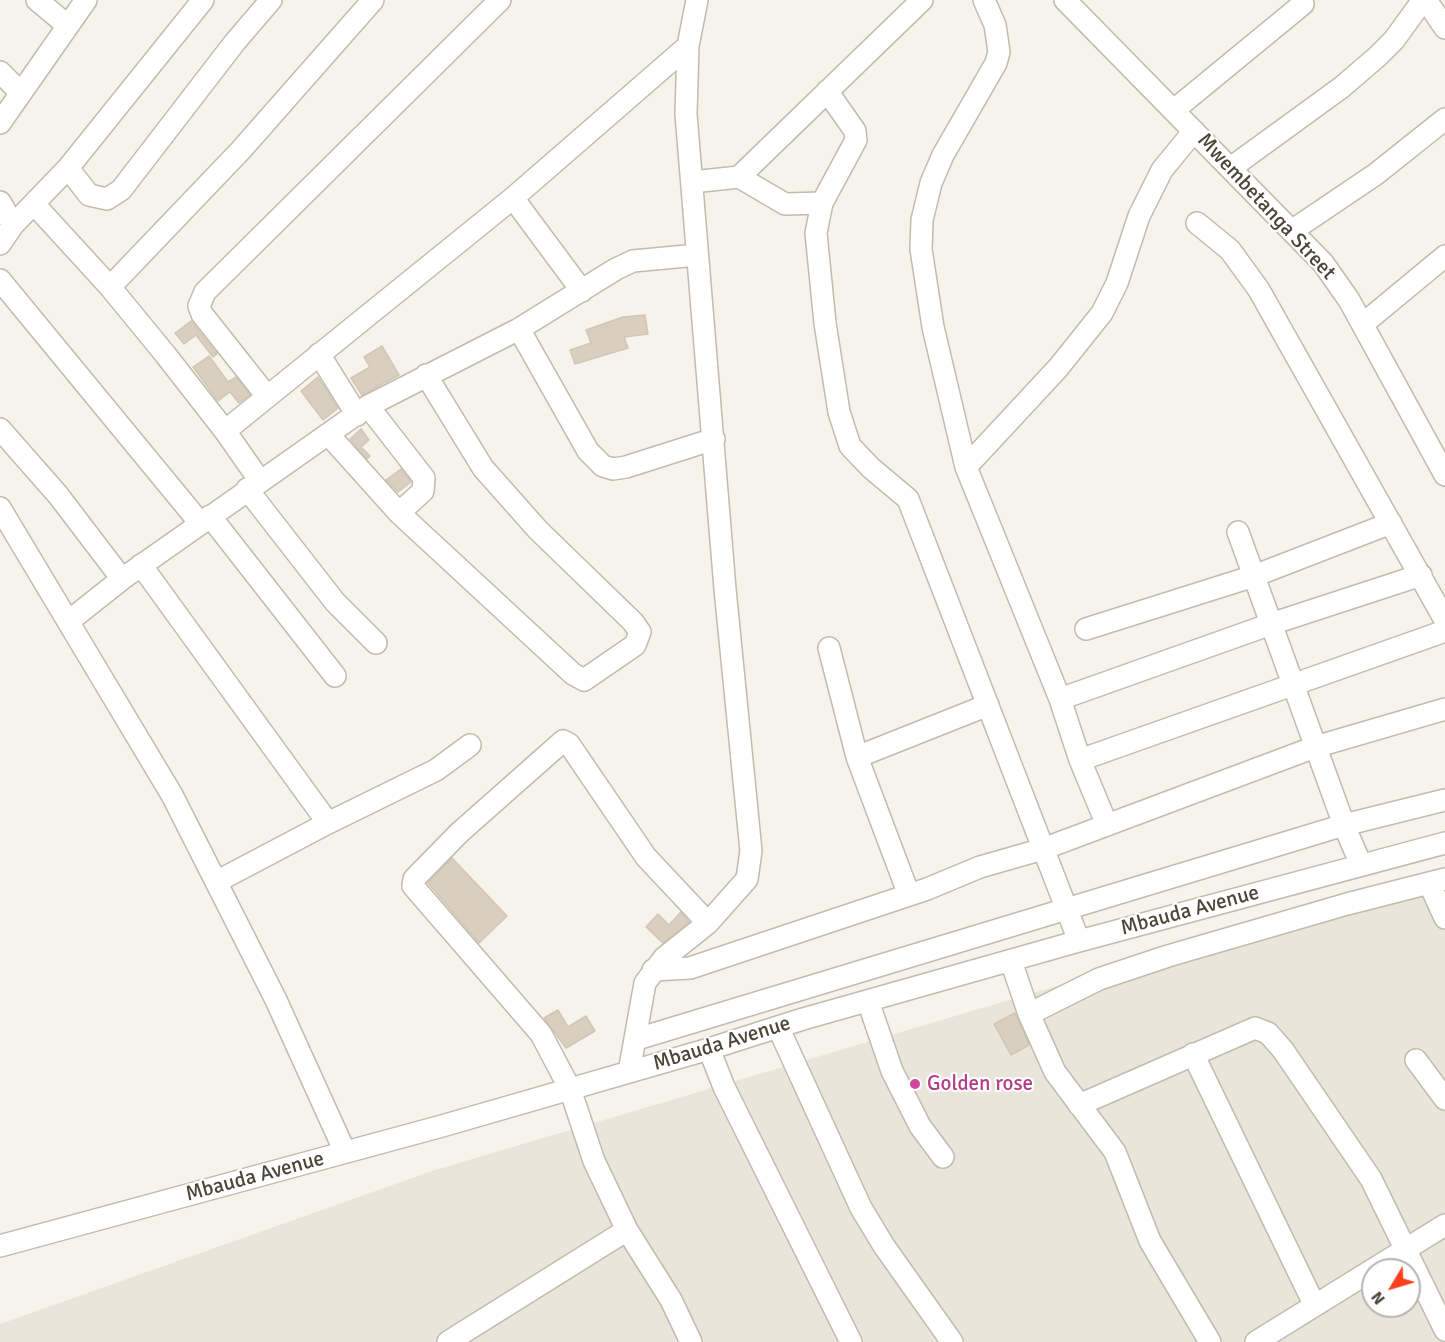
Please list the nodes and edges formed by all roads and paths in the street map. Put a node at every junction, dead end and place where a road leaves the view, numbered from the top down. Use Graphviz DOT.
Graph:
graph roads {
  1 [pos="37,0"];
  2 [pos="86,0"];
  3 [pos="202,0"];
  4 [pos="272,0"];
  5 [pos="373,0"];
  6 [pos="500,0"];
  7 [pos="691,0"];
  8 [pos="922,0"];
  9 [pos="984,0"];
  10 [pos="1065,0"];
  11 [pos="1425,0"];
  12 [pos="1303,4"];
  13 [pos="68,26"];
  14 [pos="1445,28"];
  15 [pos="688,46"];
  16 [pos="0,72"];
  17 [pos="827,91"];
  18 [pos="20,92"];
  19 [pos="1173,110"];
  20 [pos="1445,119"];
  21 [pos="0,123"];
  22 [pos="1194,131"];
  23 [pos="1232,167"];
  24 [pos="68,168"];
  25 [pos="739,177"];
  26 [pos="692,182"];
  27 [pos="513,198"];
  28 [pos="0,202"];
  29 [pos="822,203"];
  30 [pos="34,204"];
  31 [pos="1197,223"];
  32 [pos="13,225"];
  33 [pos="1293,230"];
  34 [pos="0,244"];
  35 [pos="697,255"];
  36 [pos="1445,256"];
  37 [pos="0,280"];
  38 [pos="110,287"];
  39 [pos="582,291"];
  40 [pos="1363,324"];
  41 [pos="519,329"];
  42 [pos="319,354"];
  43 [pos="426,375"];
  44 [pos="266,396"];
  45 [pos="363,411"];
  46 [pos="0,429"];
  47 [pos="225,430"];
  48 [pos="328,434"];
  49 [pos="714,439"];
  50 [pos="966,467"];
  51 [pos="1445,475"];
  52 [pos="254,485"];
  53 [pos="0,508"];
  54 [pos="399,513"];
  55 [pos="205,520"];
  56 [pos="1391,523"];
  57 [pos="1238,532"];
  58 [pos="141,566"];
  59 [pos="1421,575"];
  60 [pos="1254,576"];
  61 [pos="122,579"];
  62 [pos="1445,620"];
  63 [pos="69,621"];
  64 [pos="1271,624"];
  65 [pos="1086,629"];
  66 [pos="1445,631"];
  67 [pos="376,643"];
  68 [pos="829,648"];
  69 [pos="335,676"];
  70 [pos="1293,685"];
  71 [pos="1060,699"];
  72 [pos="988,705"];
  73 [pos="1445,709"];
  74 [pos="470,745"];
  75 [pos="1315,747"];
  76 [pos="857,758"];
  77 [pos="1080,760"];
  78 [pos="1445,800"];
  79 [pos="328,823"];
  80 [pos="1107,825"];
  81 [pos="1344,825"];
  82 [pos="1445,843"];
  83 [pos="1043,849"];
  84 [pos="1361,865"];
  85 [pos="1437,881"];
  86 [pos="216,882"];
  87 [pos="909,895"];
  88 [pos="1067,908"];
  89 [pos="1445,918"];
  90 [pos="708,923"];
  91 [pos="1079,941"];
  92 [pos="1011,961"];
  93 [pos="653,970"];
  94 [pos="868,1001"];
  95 [pos="1029,1014"];
  96 [pos="778,1027"];
  97 [pos="637,1039"];
  98 [pos="709,1049"];
  99 [pos="1193,1054"];
  100 [pos="1416,1060"];
  101 [pos="629,1072"];
  102 [pos="570,1089"];
  103 [pos="1445,1099"];
  104 [pos="1079,1105"];
  105 [pos="345,1152"];
  106 [pos="943,1157"];
  107 [pos="1445,1225"];
  108 [pos="627,1230"];
  109 [pos="0,1246"];
  110 [pos="1406,1249"];
  111 [pos="1314,1304"];
  112 [pos="1445,1330"];
  113 [pos="1445,1339"];
  114 [pos="448,1342"];
  115 [pos="691,1342"];
  116 [pos="850,1342"];
  117 [pos="952,1342"];
  118 [pos="1210,1342"];
  119 [pos="1256,1342"];
  120 [pos="1438,1342"];
  1 -- 13 [label="street"];
  2 -- 13 [label="street"];
  3 -- 24 [label="street"];
  4 -- 24 [label="street"];
  5 -- 38 [label="street"];
  6 -- 44 [label="street"];
  7 -- 15 [label="street"];
  8 -- 17 [label="street"];
  9 -- 50 [label="street"];
  10 -- 19 [label="street, Mwembetanga Street"];
  11 -- 14 [label="street"];
  11 -- 23 [label="street"];
  12 -- 19 [label="street"];
  13 -- 18 [label="street"];
  15 -- 26 [label="street"];
  15 -- 27 [label="street"];
  16 -- 18 [label="street"];
  17 -- 25 [label="street"];
  17 -- 29 [label="street"];
  18 -- 21 [label="street"];
  19 -- 22 [label="street, Mwembetanga Street"];
  20 -- 33 [label="street"];
  22 -- 23 [label="street, Mwembetanga Street"];
  22 -- 50 [label="street"];
  23 -- 33 [label="street, Mwembetanga Street"];
  24 -- 30 [label="street"];
  25 -- 26 [label="street"];
  25 -- 29 [label="street"];
  26 -- 35 [label="street"];
  27 -- 39 [label="street"];
  27 -- 42 [label="street"];
  28 -- 32 [label="street"];
  29 -- 72 [label="street"];
  30 -- 32 [label="street"];
  30 -- 38 [label="street"];
  31 -- 56 [label="street"];
  32 -- 34 [label="street"];
  33 -- 40 [label="street, Mwembetanga Street"];
  35 -- 39 [label="street"];
  35 -- 49 [label="street"];
  36 -- 40 [label="street"];
  37 -- 55 [label="street"];
  38 -- 47 [label="street"];
  39 -- 41 [label="street"];
  40 -- 51 [label="street, Mwembetanga Street"];
  41 -- 43 [label="street"];
  41 -- 49 [label="street"];
  42 -- 44 [label="street"];
  42 -- 45 [label="street"];
  43 -- 45 [label="street"];
  43 -- 54 [label="street"];
  44 -- 47 [label="street"];
  45 -- 48 [label="street"];
  45 -- 54 [label="street"];
  46 -- 61 [label="street"];
  47 -- 52 [label="street"];
  48 -- 52 [label="street"];
  48 -- 54 [label="street"];
  49 -- 90 [label="street"];
  50 -- 71 [label="street"];
  52 -- 55 [label="street"];
  52 -- 67 [label="street"];
  53 -- 63 [label="street"];
  55 -- 58 [label="street"];
  55 -- 69 [label="street"];
  56 -- 59 [label="street"];
  56 -- 60 [label="street"];
  57 -- 60 [label="street"];
  58 -- 61 [label="street"];
  58 -- 79 [label="street"];
  59 -- 62 [label="street"];
  59 -- 64 [label="street"];
  60 -- 64 [label="street"];
  60 -- 65 [label="street"];
  61 -- 63 [label="street"];
  63 -- 86 [label="street"];
  64 -- 70 [label="street"];
  64 -- 71 [label="street"];
  66 -- 70 [label="street"];
  68 -- 76 [label="street"];
  70 -- 75 [label="street"];
  70 -- 77 [label="street"];
  71 -- 77 [label="street"];
  72 -- 76 [label="street"];
  72 -- 83 [label="street"];
  73 -- 75 [label="street"];
  74 -- 79 [label="street"];
  75 -- 80 [label="street"];
  75 -- 81 [label="street"];
  76 -- 87 [label="street"];
  77 -- 80 [label="street"];
  78 -- 81 [label="street"];
  79 -- 86 [label="street"];
  80 -- 83 [label="street"];
  81 -- 84 [label="street"];
  81 -- 88 [label="street"];
  82 -- 84 [label="street, Mbauda Avenue"];
  83 -- 87 [label="street"];
  83 -- 88 [label="street"];
  84 -- 91 [label="street, Mbauda Avenue"];
  85 -- 89 [label="street"];
  85 -- 95 [label="street"];
  86 -- 105 [label="street"];
  87 -- 93 [label="street"];
  88 -- 91 [label="street"];
  88 -- 97 [label="street"];
  90 -- 93 [label="street"];
  90 -- 102 [label="street"];
  91 -- 92 [label="street, Mbauda Avenue"];
  92 -- 94 [label="street, Mbauda Avenue"];
  92 -- 95 [label="street"];
  93 -- 97 [label="street"];
  94 -- 96 [label="street, Mbauda Avenue"];
  94 -- 106 [label="street"];
  95 -- 104 [label="street"];
  96 -- 98 [label="street, Mbauda Avenue"];
  96 -- 117 [label="street"];
  97 -- 101 [label="street"];
  98 -- 101 [label="street, Mbauda Avenue"];
  98 -- 116 [label="street"];
  99 -- 104 [label="street"];
  99 -- 110 [label="street"];
  99 -- 111 [label="street"];
  100 -- 103 [label="street"];
  101 -- 102 [label="street, Mbauda Avenue"];
  102 -- 105 [label="street, Mbauda Avenue"];
  102 -- 108 [label="street"];
  104 -- 118 [label="street"];
  105 -- 109 [label="street, Mbauda Avenue"];
  107 -- 110 [label="street"];
  108 -- 114 [label="street"];
  108 -- 115 [label="street"];
  110 -- 111 [label="street"];
  110 -- 112 [label="street"];
  111 -- 119 [label="street"];
  113 -- 120 [label="street"];
}
